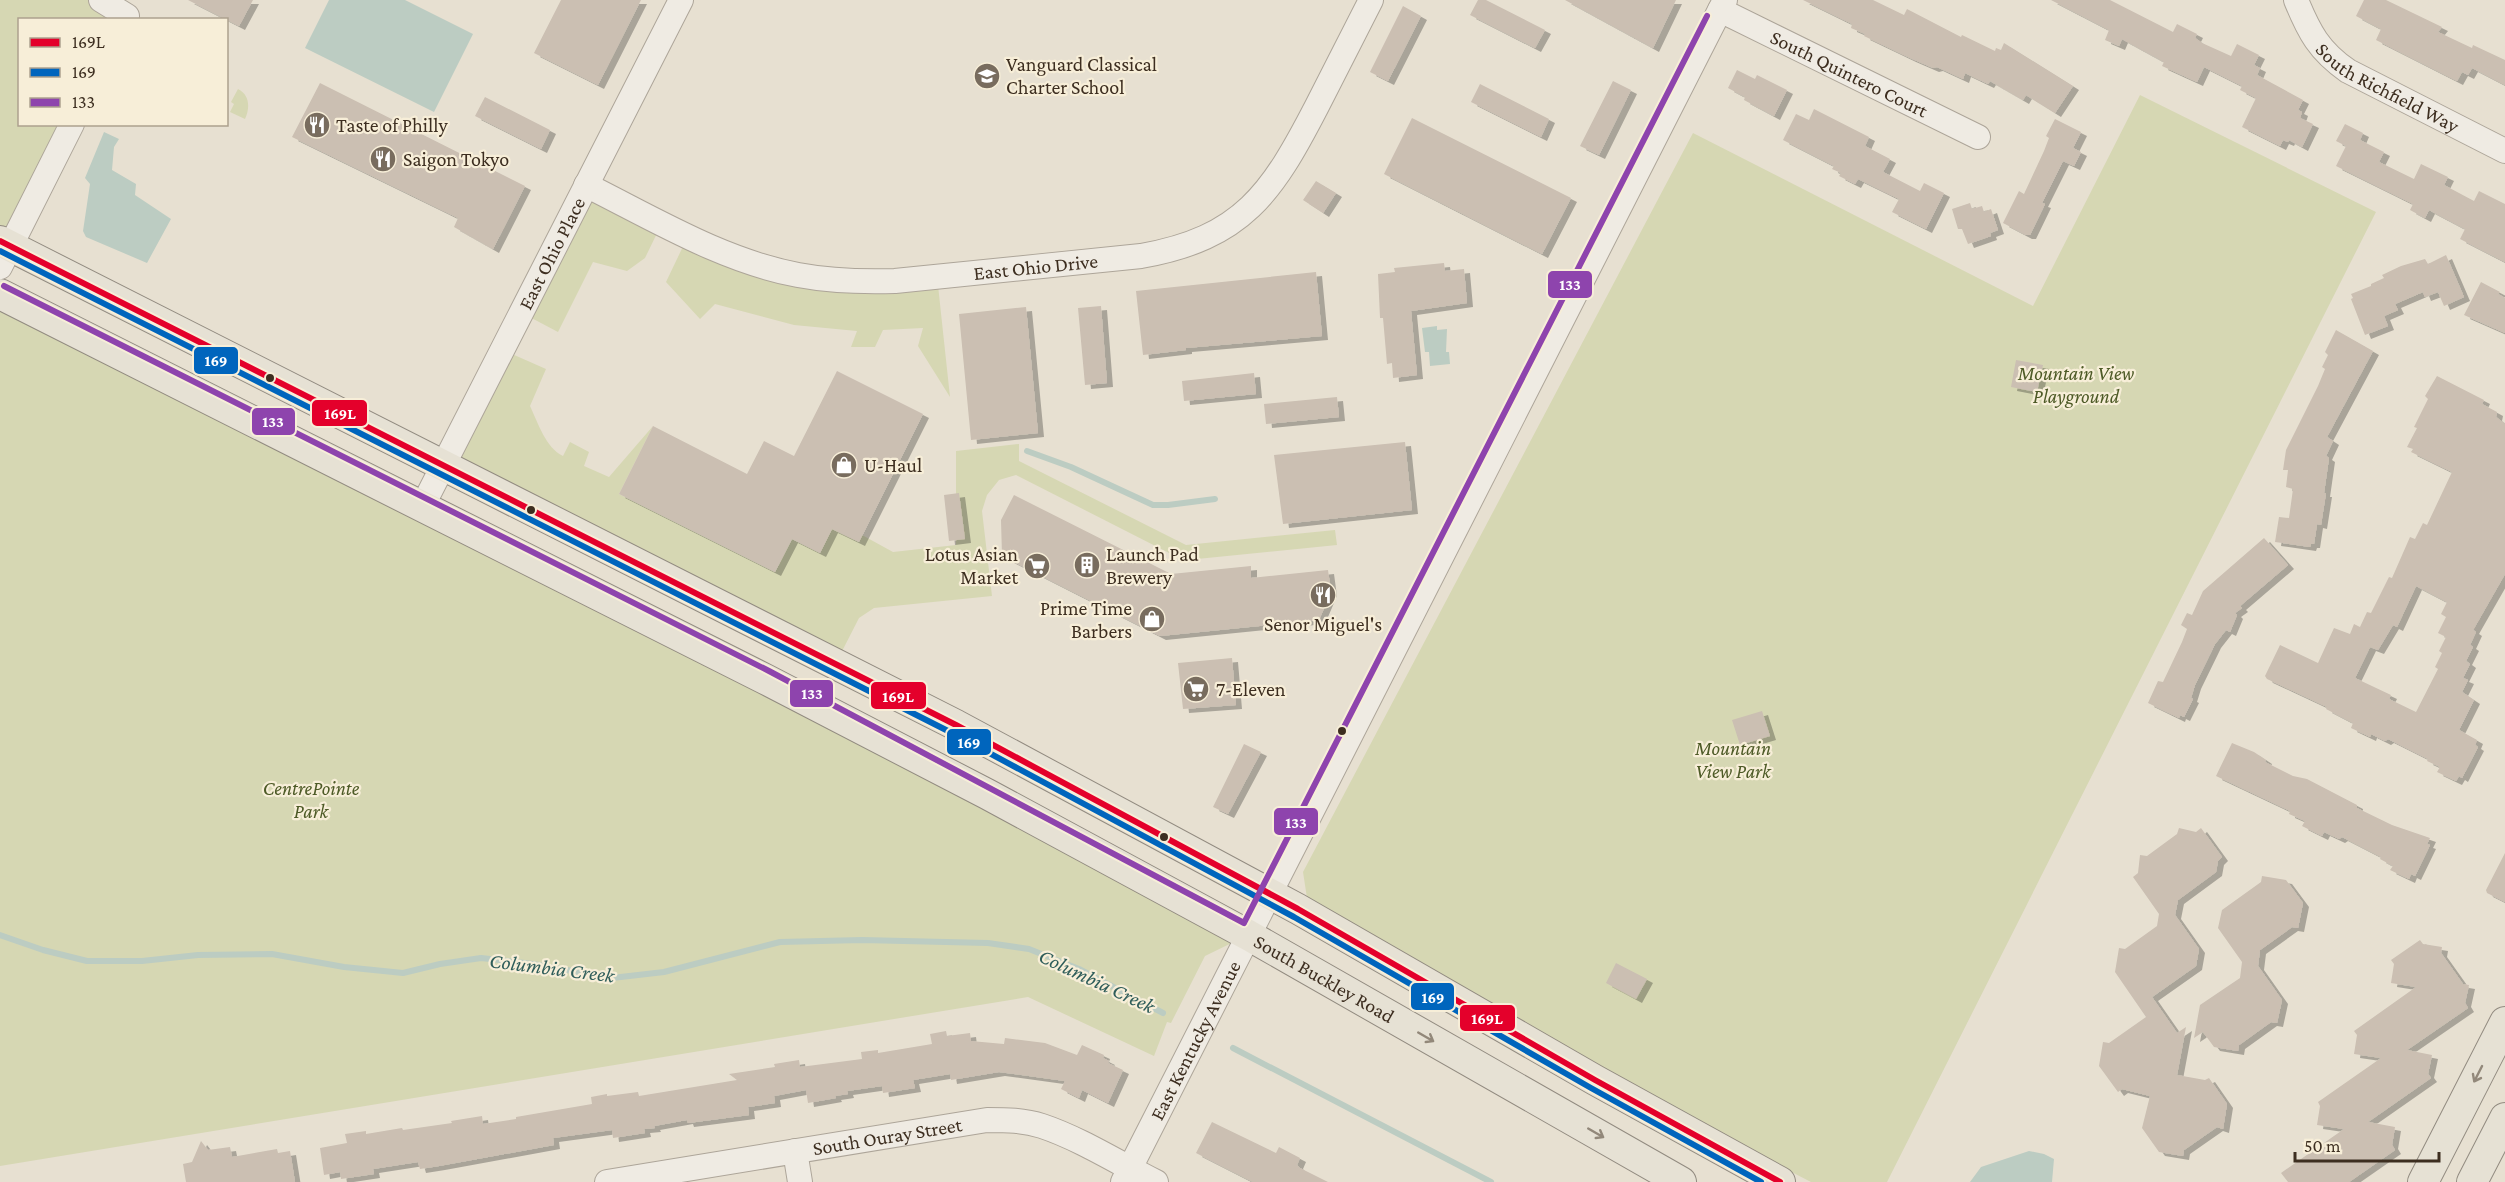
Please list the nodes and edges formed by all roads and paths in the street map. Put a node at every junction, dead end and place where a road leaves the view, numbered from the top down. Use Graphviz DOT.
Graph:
graph roads {
  1 [pos="101,0"];
  2 [pos="681,0"];
  3 [pos="1371,0"];
  4 [pos="2296,0"];
  5 [pos="1723,5"];
  6 [pos="129,12"];
  7 [pos="71,126"];
  8 [pos="1978,137"];
  9 [pos="2505,151"];
  10 [pos="586,185"];
  11 [pos="3,251"];
  12 [pos="0,294"];
  13 [pos="444,464"];
  14 [pos="422,507"];
  15 [pos="1269,894"];
  16 [pos="1248,935"];
  17 [pos="2505,1022"];
  18 [pos="2505,1118"];
  19 [pos="795,1151"];
  20 [pos="1126,1175"];
  21 [pos="607,1182"];
  22 [pos="800,1182"];
  23 [pos="1156,1182"];
  24 [pos="1681,1182"];
  25 [pos="1780,1182"];
  26 [pos="2423,1182"];
  27 [pos="2472,1182"];
  1 -- 6 [label="street"];
  2 -- 10 [label="street, East Ohio Place"];
  3 -- 10 [label="street, East Ohio Drive"];
  4 -- 9 [label="street, South Richfield Way"];
  5 -- 8 [label="street, South Quintero Court"];
  5 -- 15 [label="street, East Kentucky Avenue"];
  7 -- 11 [label="street"];
  10 -- 13 [label="street, East Ohio Place"];
  11 -- 13 [label="main road"];
  12 -- 14 [label="main road, South Buckley Road"];
  13 -- 14 [label="street, East Ohio Place"];
  13 -- 15 [label="main road"];
  14 -- 16 [label="main road, South Buckley Road"];
  15 -- 16 [label="street, East Kentucky Avenue"];
  15 -- 25 [label="main road"];
  16 -- 20 [label="street, East Kentucky Avenue"];
  16 -- 24 [label="main road, South Buckley Road, one-way"];
  17 -- 26 [label="main road, one-way"];
  18 -- 27 [label="main road"];
  19 -- 20 [label="street, South Ouray Street"];
  19 -- 21 [label="street, South Ouray Street"];
  19 -- 22 [label="street"];
  20 -- 23 [label="street, South Ouray Street"];
}
